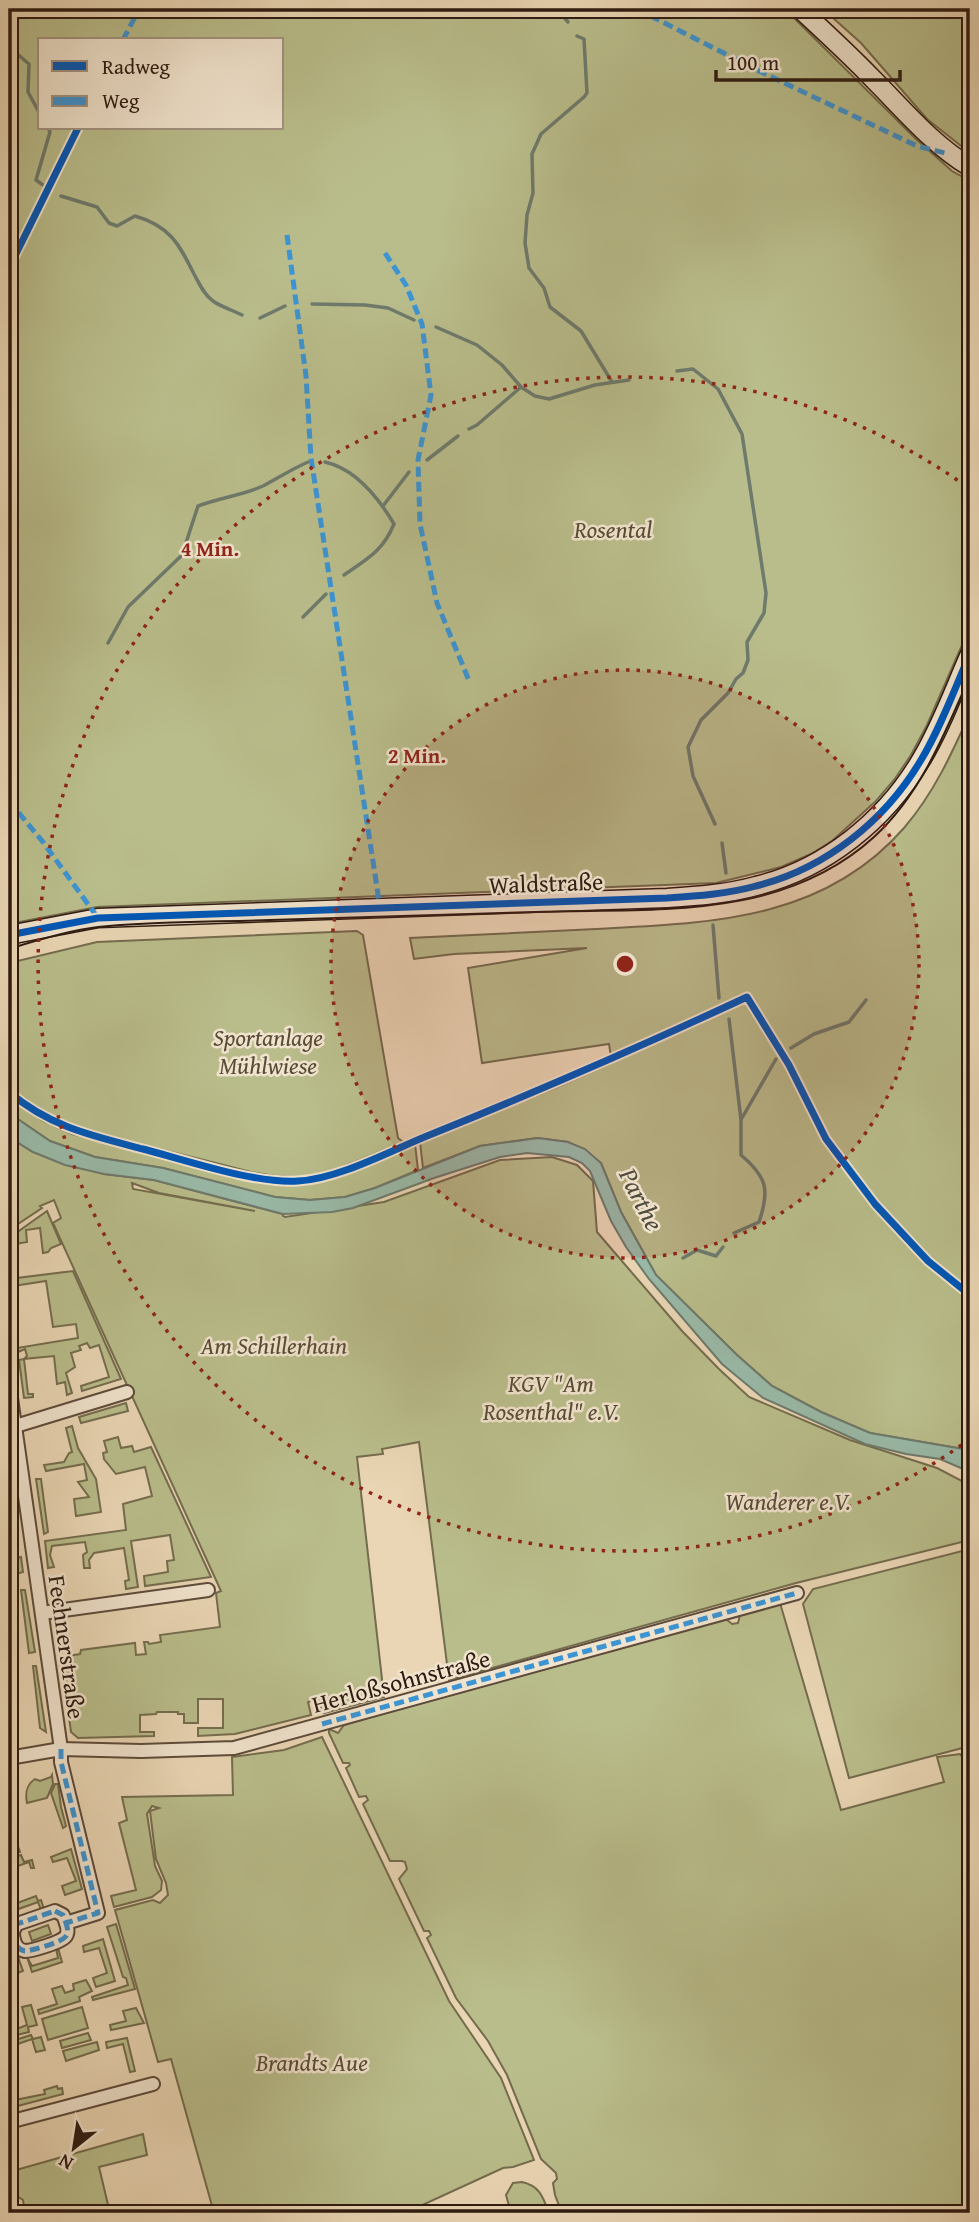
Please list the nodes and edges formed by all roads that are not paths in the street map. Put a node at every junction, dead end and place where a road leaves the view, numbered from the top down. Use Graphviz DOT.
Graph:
graph roads {
  1 [pos="800,9"];
  2 [pos="970,167"];
  3 [pos="970,654"];
  4 [pos="9,935"];
  5 [pos="9,1384"];
  6 [pos="127,1392"];
  7 [pos="12,1427"];
  8 [pos="208,1590"];
  9 [pos="797,1592"];
  10 [pos="41,1613"];
  11 [pos="61,1749"];
  12 [pos="9,1758"];
  13 [pos="66,1923"];
  14 [pos="11,1942"];
  15 [pos="153,2084"];
  16 [pos="9,2122"];
  1 -- 2 [label="main road"];
  3 -- 4 [label="main road, Waldstraße"];
  5 -- 7 [label="street, Fechnerstraße"];
  6 -- 7 [label="street"];
  7 -- 10 [label="street, Fechnerstraße"];
  8 -- 10 [label="street"];
  9 -- 11 [label="street, Herloßsohnstraße"];
  10 -- 11 [label="street, Fechnerstraße"];
  11 -- 12 [label="street, Herloßsohnstraße"];
  11 -- 13 [label="street, Fechnerstraße"];
  13 -- 14 [label="street"];
  13 -- 14 [label="street"];
  15 -- 16 [label="street"];
}
